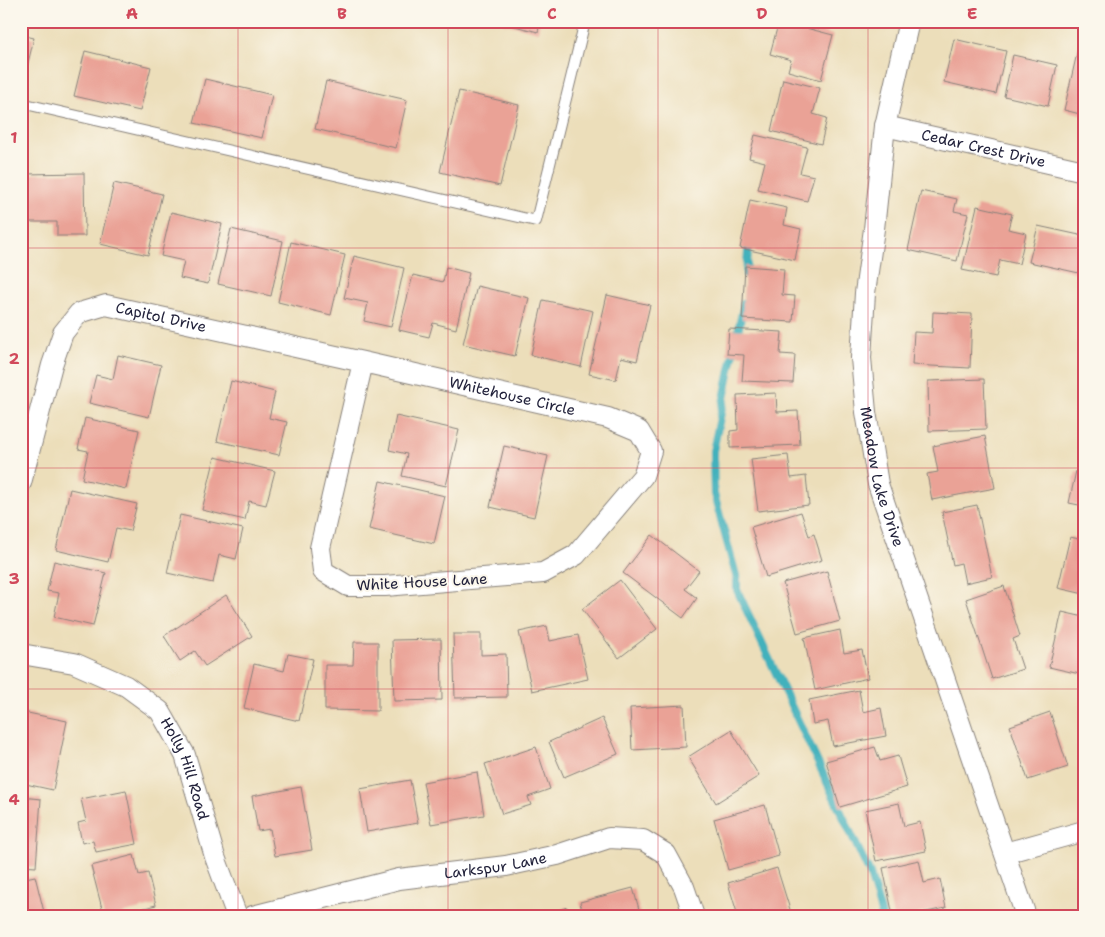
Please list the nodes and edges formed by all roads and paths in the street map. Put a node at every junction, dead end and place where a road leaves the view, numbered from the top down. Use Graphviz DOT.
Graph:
graph roads {
  1 [pos="585,21"];
  2 [pos="909,21"];
  3 [pos="21,103"];
  4 [pos="885,126"];
  5 [pos="1084,171"];
  6 [pos="362,362"];
  7 [pos="651,451"];
  8 [pos="21,483"];
  9 [pos="21,654"];
  10 [pos="1084,831"];
  11 [pos="1005,853"];
  12 [pos="237,916"];
  13 [pos="253,916"];
  14 [pos="694,916"];
  15 [pos="1026,916"];
  1 -- 3 [label="lane"];
  2 -- 4 [label="street, Meadow Lake Drive"];
  4 -- 5 [label="street, Cedar Crest Drive"];
  4 -- 11 [label="street, Meadow Lake Drive"];
  6 -- 7 [label="street, Whitehouse Circle"];
  6 -- 7 [label="street, White House Lane"];
  6 -- 8 [label="street, Capitol Drive"];
  9 -- 12 [label="street, Holly Hill Road"];
  10 -- 11 [label="street"];
  11 -- 15 [label="street, Meadow Lake Drive"];
  13 -- 14 [label="street, Larkspur Lane"];
}
